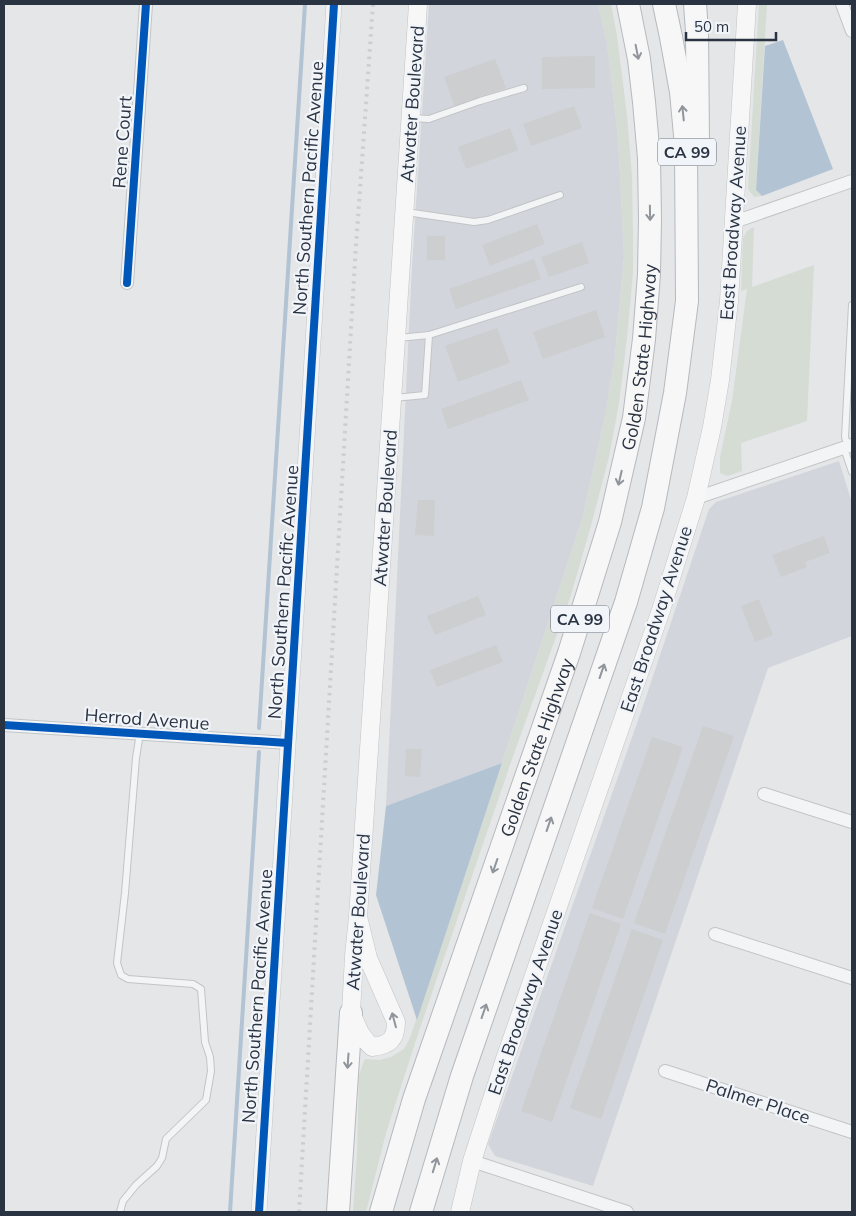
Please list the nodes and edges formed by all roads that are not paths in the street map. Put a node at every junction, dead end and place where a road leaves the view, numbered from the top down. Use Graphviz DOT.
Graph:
graph roads {
  1 [pos="146,4"];
  2 [pos="334,4"];
  3 [pos="418,4"];
  4 [pos="628,4"];
  5 [pos="664,4"];
  6 [pos="695,4"];
  7 [pos="747,4"];
  8 [pos="842,4"];
  9 [pos="852,31"];
  10 [pos="524,88"];
  11 [pos="411,118"];
  12 [pos="852,181"];
  13 [pos="560,195"];
  14 [pos="405,212"];
  15 [pos="734,222"];
  16 [pos="128,283"];
  17 [pos="581,287"];
  18 [pos="687,301"];
  19 [pos="852,305"];
  20 [pos="429,335"];
  21 [pos="396,338"];
  22 [pos="393,399"];
  23 [pos="848,446"];
  24 [pos="852,472"];
  25 [pos="696,498"];
  26 [pos="4,725"];
  27 [pos="140,733"];
  28 [pos="288,743"];
  29 [pos="764,794"];
  30 [pos="852,822"];
  31 [pos="358,917"];
  32 [pos="715,934"];
  33 [pos="852,978"];
  34 [pos="351,1012"];
  35 [pos="665,1071"];
  36 [pos="852,1132"];
  37 [pos="472,1162"];
  38 [pos="120,1212"];
  39 [pos="259,1212"];
  40 [pos="338,1212"];
  41 [pos="381,1212"];
  42 [pos="422,1212"];
  43 [pos="460,1212"];
  44 [pos="627,1212"];
  1 -- 16 [label="street, Rene Court"];
  2 -- 28 [label="street, North Southern Pacific Avenue"];
  3 -- 11 [label="main road, Atwater Boulevard"];
  4 -- 41 [label="highway, Golden State Highway / CA 99, one-way"];
  18 -- 5 [label="highway, CA 99, one-way"];
  6 -- 18 [label="highway"];
  7 -- 15 [label="main road, East Broadway Avenue"];
  8 -- 9 [label="street"];
  10 -- 11 [label="lane"];
  11 -- 14 [label="main road, Atwater Boulevard"];
  12 -- 15 [label="street"];
  13 -- 14 [label="lane"];
  14 -- 21 [label="main road, Atwater Boulevard"];
  15 -- 25 [label="main road, East Broadway Avenue"];
  17 -- 20 [label="lane"];
  42 -- 18 [label="highway, CA 99, one-way"];
  19 -- 23 [label="lane"];
  20 -- 21 [label="lane"];
  20 -- 22 [label="lane"];
  21 -- 22 [label="main road, Atwater Boulevard"];
  22 -- 31 [label="main road, Atwater Boulevard"];
  23 -- 24 [label="lane"];
  23 -- 25 [label="street"];
  25 -- 37 [label="main road, East Broadway Avenue"];
  26 -- 27 [label="street, Herrod Avenue"];
  27 -- 28 [label="street, Herrod Avenue"];
  27 -- 38 [label="lane"];
  28 -- 39 [label="street, North Southern Pacific Avenue"];
  29 -- 30 [label="street"];
  31 -- 34 [label="main road, Atwater Boulevard"];
  34 -- 31 [label="main road, one-way"];
  32 -- 33 [label="street"];
  34 -- 40 [label="highway, one-way"];
  35 -- 36 [label="street, Palmer Place"];
  37 -- 43 [label="main road, East Broadway Avenue"];
  37 -- 44 [label="street"];
}
